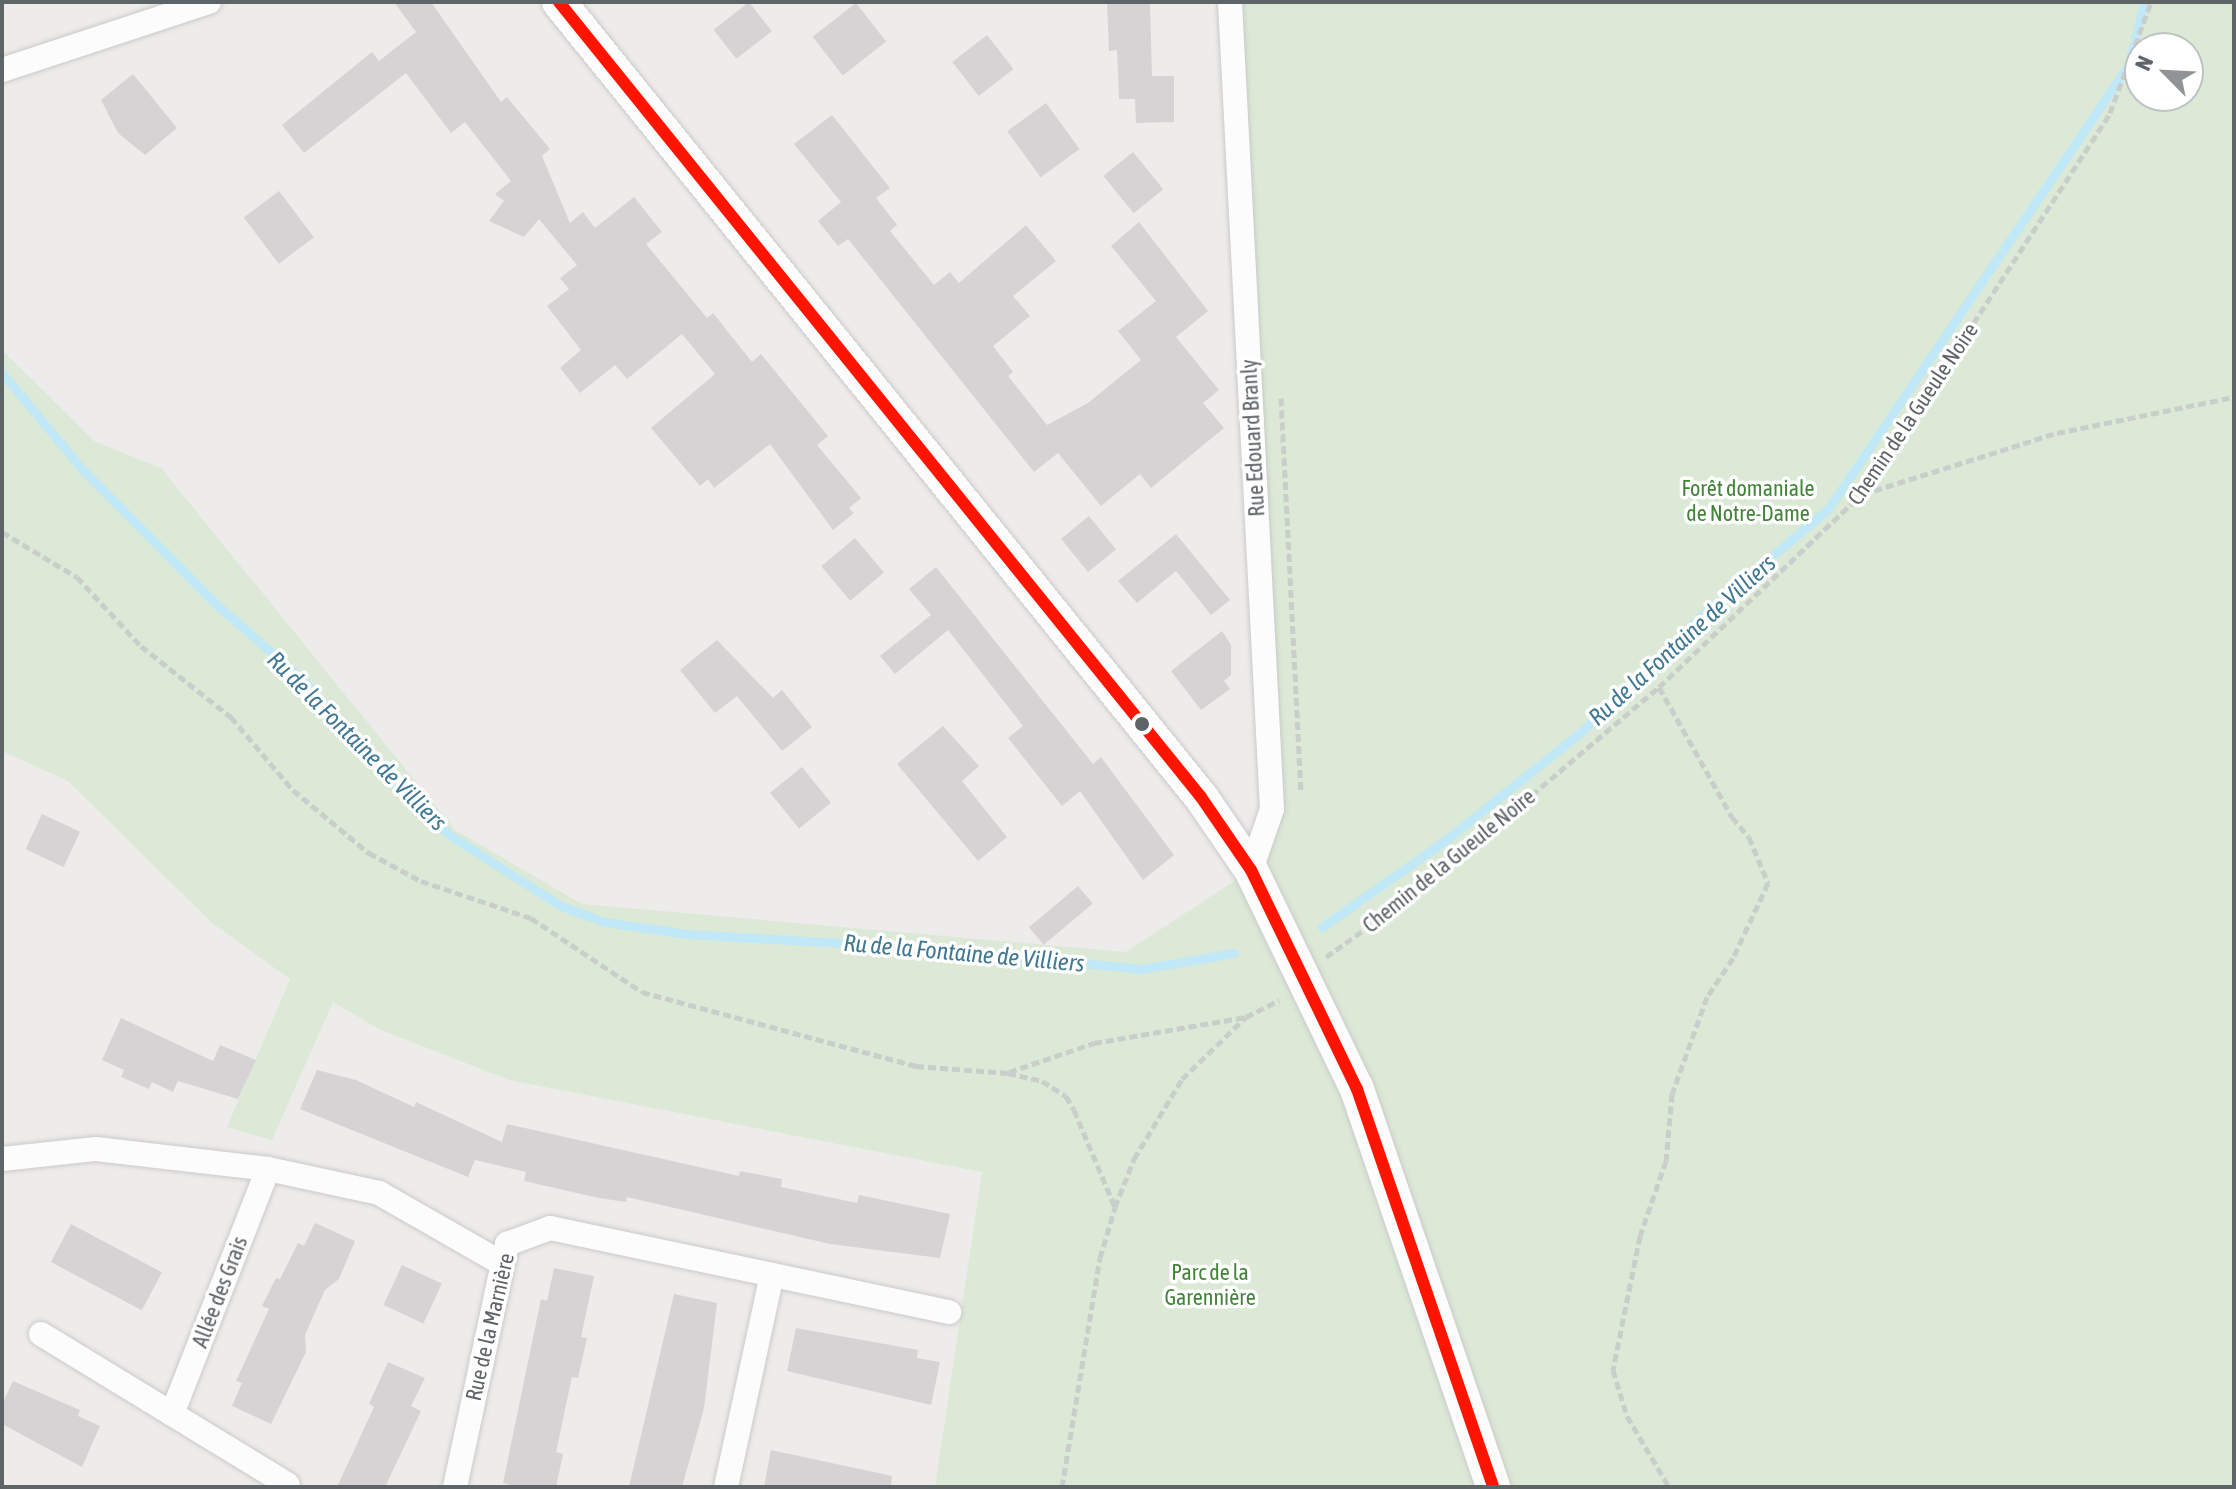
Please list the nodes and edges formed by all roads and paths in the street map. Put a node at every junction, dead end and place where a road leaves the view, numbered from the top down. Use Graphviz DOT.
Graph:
graph roads {
  1 [pos="209,2"];
  2 [pos="559,2"];
  3 [pos="1230,2"];
  4 [pos="2151,2"];
  5 [pos="2,70"];
  6 [pos="2234,397"];
  7 [pos="1862,494"];
  8 [pos="2,532"];
  9 [pos="1659,687"];
  10 [pos="1251,870"];
  11 [pos="1316,975"];
  12 [pos="1246,1017"];
  13 [pos="1008,1073"];
  14 [pos="2,1159"];
  15 [pos="268,1169"];
  16 [pos="1115,1207"];
  17 [pos="501,1263"];
  18 [pos="772,1275"];
  19 [pos="949,1312"];
  20 [pos="41,1334"];
  21 [pos="172,1414"];
  22 [pos="288,1485"];
  23 [pos="455,1487"];
  24 [pos="726,1487"];
  25 [pos="1062,1487"];
  26 [pos="1493,1487"];
  27 [pos="1669,1487"];
  1 -- 5 [label="street"];
  2 -- 10 [label="main road"];
  3 -- 10 [label="street, Rue Edouard Branly"];
  4 -- 7 [label="path, Chemin de la Gueule Noire"];
  6 -- 7 [label="path"];
  7 -- 9 [label="path, Chemin de la Gueule Noire"];
  8 -- 13 [label="path"];
  9 -- 11 [label="path, Chemin de la Gueule Noire"];
  9 -- 27 [label="path"];
  10 -- 11 [label="main road"];
  11 -- 12 [label="path"];
  11 -- 26 [label="main road"];
  12 -- 13 [label="path"];
  12 -- 16 [label="path"];
  13 -- 16 [label="path"];
  14 -- 15 [label="street"];
  15 -- 17 [label="street"];
  15 -- 21 [label="street, Allée des Grais"];
  16 -- 25 [label="path"];
  17 -- 18 [label="street, Rue de la Marnière"];
  17 -- 23 [label="street, Rue de la Marnière"];
  18 -- 19 [label="street, Rue de la Marnière"];
  18 -- 24 [label="street"];
  20 -- 21 [label="street"];
  21 -- 22 [label="street"];
}
